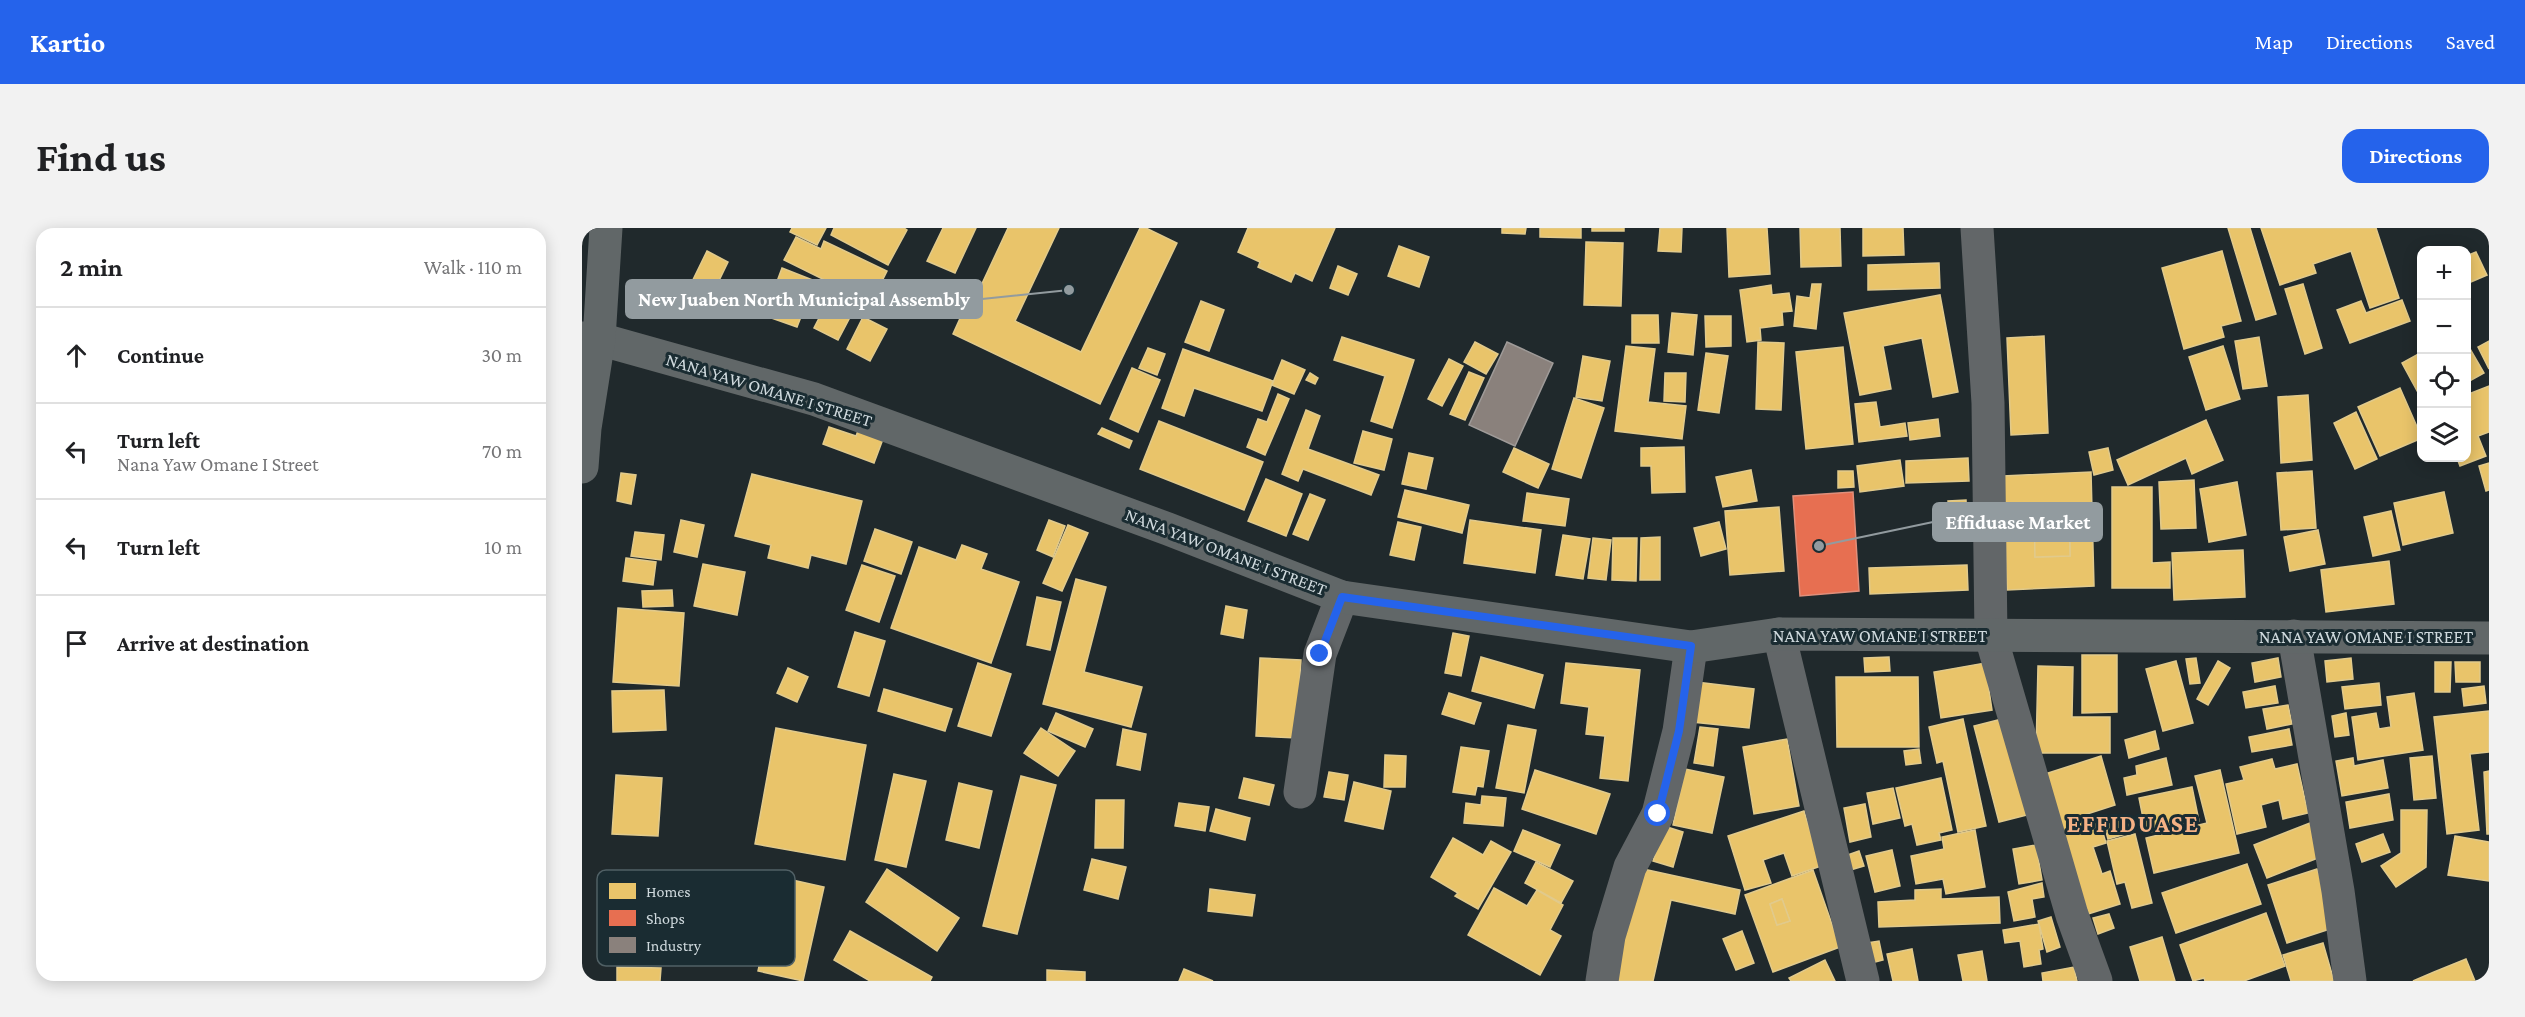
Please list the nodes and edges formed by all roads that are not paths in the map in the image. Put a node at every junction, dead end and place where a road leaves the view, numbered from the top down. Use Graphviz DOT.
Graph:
graph roads {
  1 [pos="606,228"];
  2 [pos="1977,228"];
  3 [pos="590,339"];
  4 [pos="582,467"];
  5 [pos="1342,597"];
  6 [pos="1779,634"];
  7 [pos="2294,636"];
  8 [pos="1991,637"];
  9 [pos="2489,638"];
  10 [pos="1691,646"];
  11 [pos="1300,792"];
  12 [pos="1602,981"];
  13 [pos="1863,981"];
  14 [pos="2096,981"];
  15 [pos="2350,981"];
  1 -- 3 [label="main road"];
  2 -- 8 [label="street"];
  3 -- 4 [label="main road"];
  3 -- 5 [label="main road, NANA YAW OMANE I STREET"];
  5 -- 10 [label="main road, NANA YAW OMANE I STREET"];
  5 -- 11 [label="street"];
  6 -- 8 [label="main road, NANA YAW OMANE I STREET"];
  6 -- 10 [label="main road, NANA YAW OMANE I STREET"];
  6 -- 13 [label="street"];
  7 -- 8 [label="main road, NANA YAW OMANE I STREET"];
  7 -- 9 [label="main road, NANA YAW OMANE I STREET"];
  7 -- 15 [label="street"];
  8 -- 14 [label="street"];
  10 -- 12 [label="street"];
}
